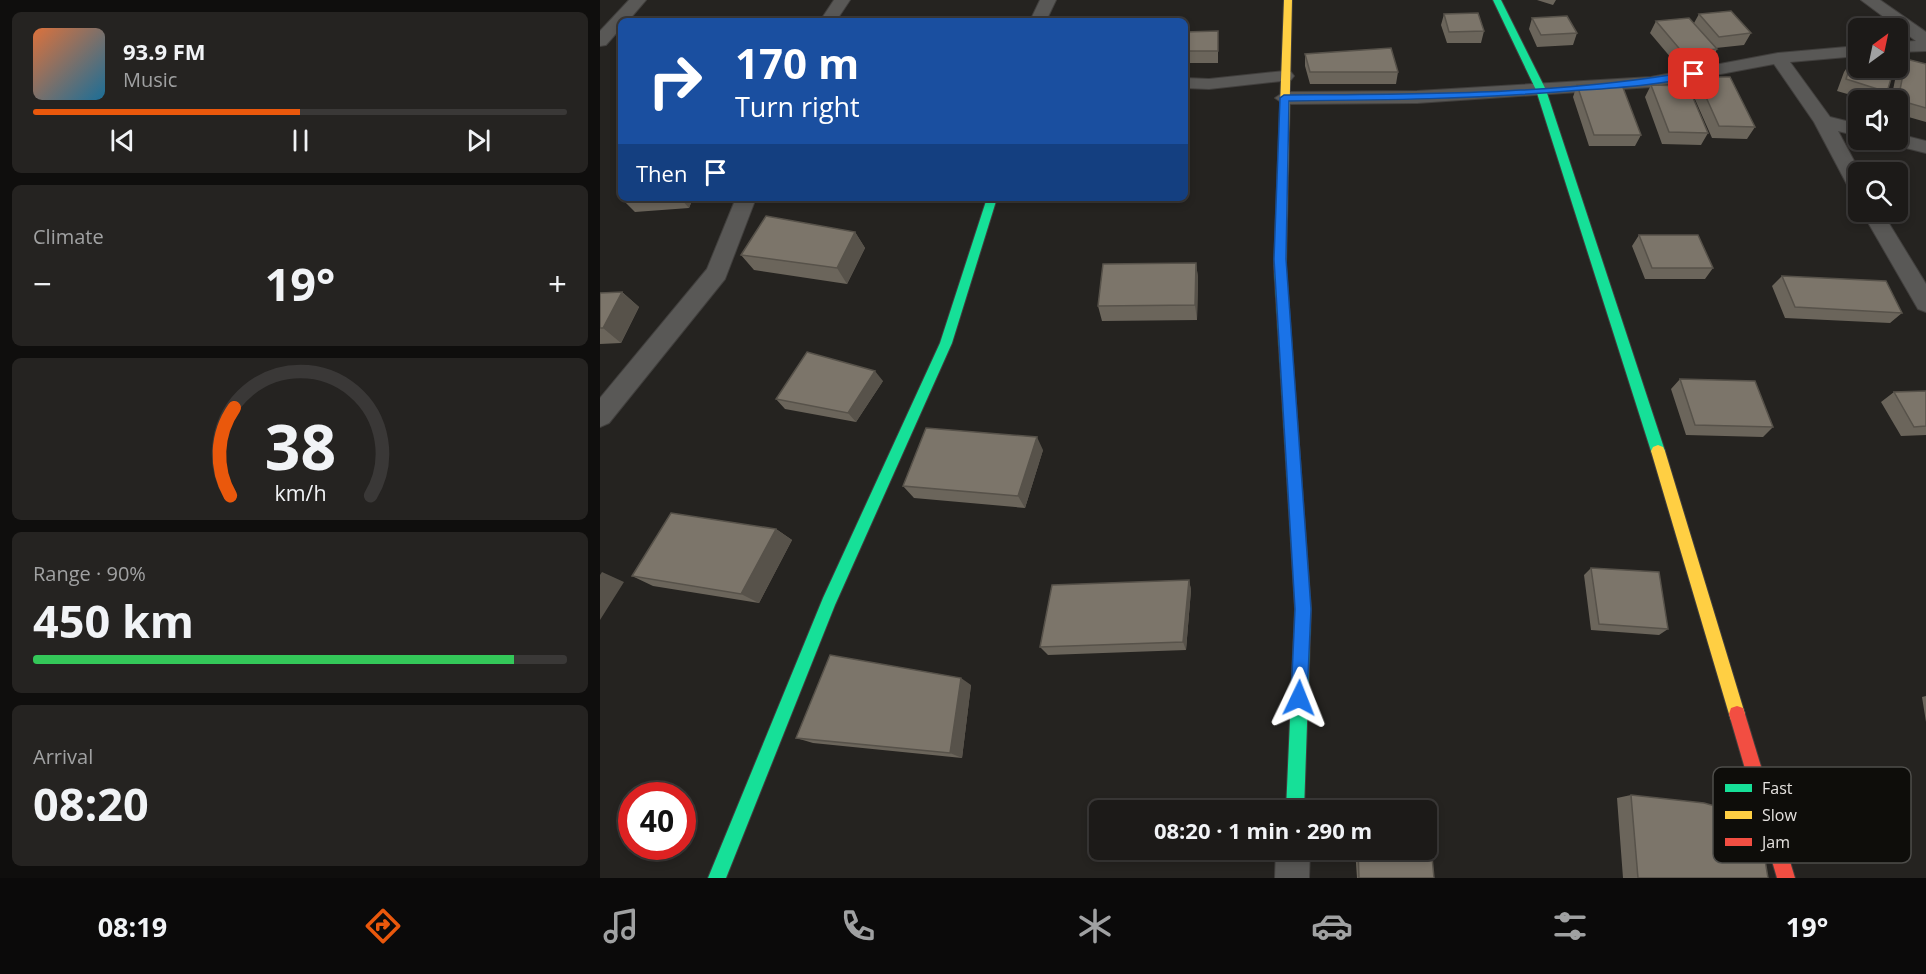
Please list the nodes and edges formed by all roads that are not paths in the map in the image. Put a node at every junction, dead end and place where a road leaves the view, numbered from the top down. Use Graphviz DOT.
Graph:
graph roads {
  1 [pos="638,0"];
  2 [pos="842,0"];
  3 [pos="1048,0"];
  4 [pos="1288,0"];
  5 [pos="1497,0"];
  6 [pos="1869,0"];
  7 [pos="622,18"];
  8 [pos="830,18"];
  9 [pos="1039,18"];
  10 [pos="618,22"];
  11 [pos="1926,40"];
  12 [pos="600,42"];
  13 [pos="1926,46"];
  14 [pos="1908,47"];
  15 [pos="1848,52"];
  16 [pos="1778,58"];
  17 [pos="1285,76"];
  18 [pos="1188,83"];
  19 [pos="1541,90"];
  20 [pos="1284,98"];
  21 [pos="1823,121"];
  22 [pos="1848,127"];
  23 [pos="1908,143"];
  24 [pos="1926,147"];
  25 [pos="1848,168"];
  26 [pos="745,201"];
  27 [pos="991,201"];
  28 [pos="1878,222"];
  29 [pos="1926,303"];
  30 [pos="600,416"];
  31 [pos="1753,767"];
  32 [pos="1294,800"];
  33 [pos="1293,860"];
  34 [pos="1781,863"];
  35 [pos="717,878"];
  36 [pos="1292,878"];
  37 [pos="1786,878"];
  1 -- 7 [label="street"];
  2 -- 8 [label="street"];
  3 -- 9 [label="street"];
  4 -- 17 [label="street"];
  5 -- 19 [label="street"];
  6 -- 11 [label="street"];
  10 -- 12 [label="street"];
  13 -- 14 [label="street"];
  15 -- 16 [label="street"];
  16 -- 19 [label="street"];
  16 -- 21 [label="street"];
  17 -- 18 [label="street"];
  17 -- 20 [label="street"];
  19 -- 20 [label="street"];
  19 -- 31 [label="street"];
  20 -- 32 [label="street"];
  21 -- 22 [label="street"];
  21 -- 25 [label="street"];
  23 -- 24 [label="street"];
  26 -- 30 [label="street"];
  27 -- 35 [label="street"];
  28 -- 29 [label="street"];
  33 -- 36 [label="street"];
  34 -- 37 [label="street"];
}
